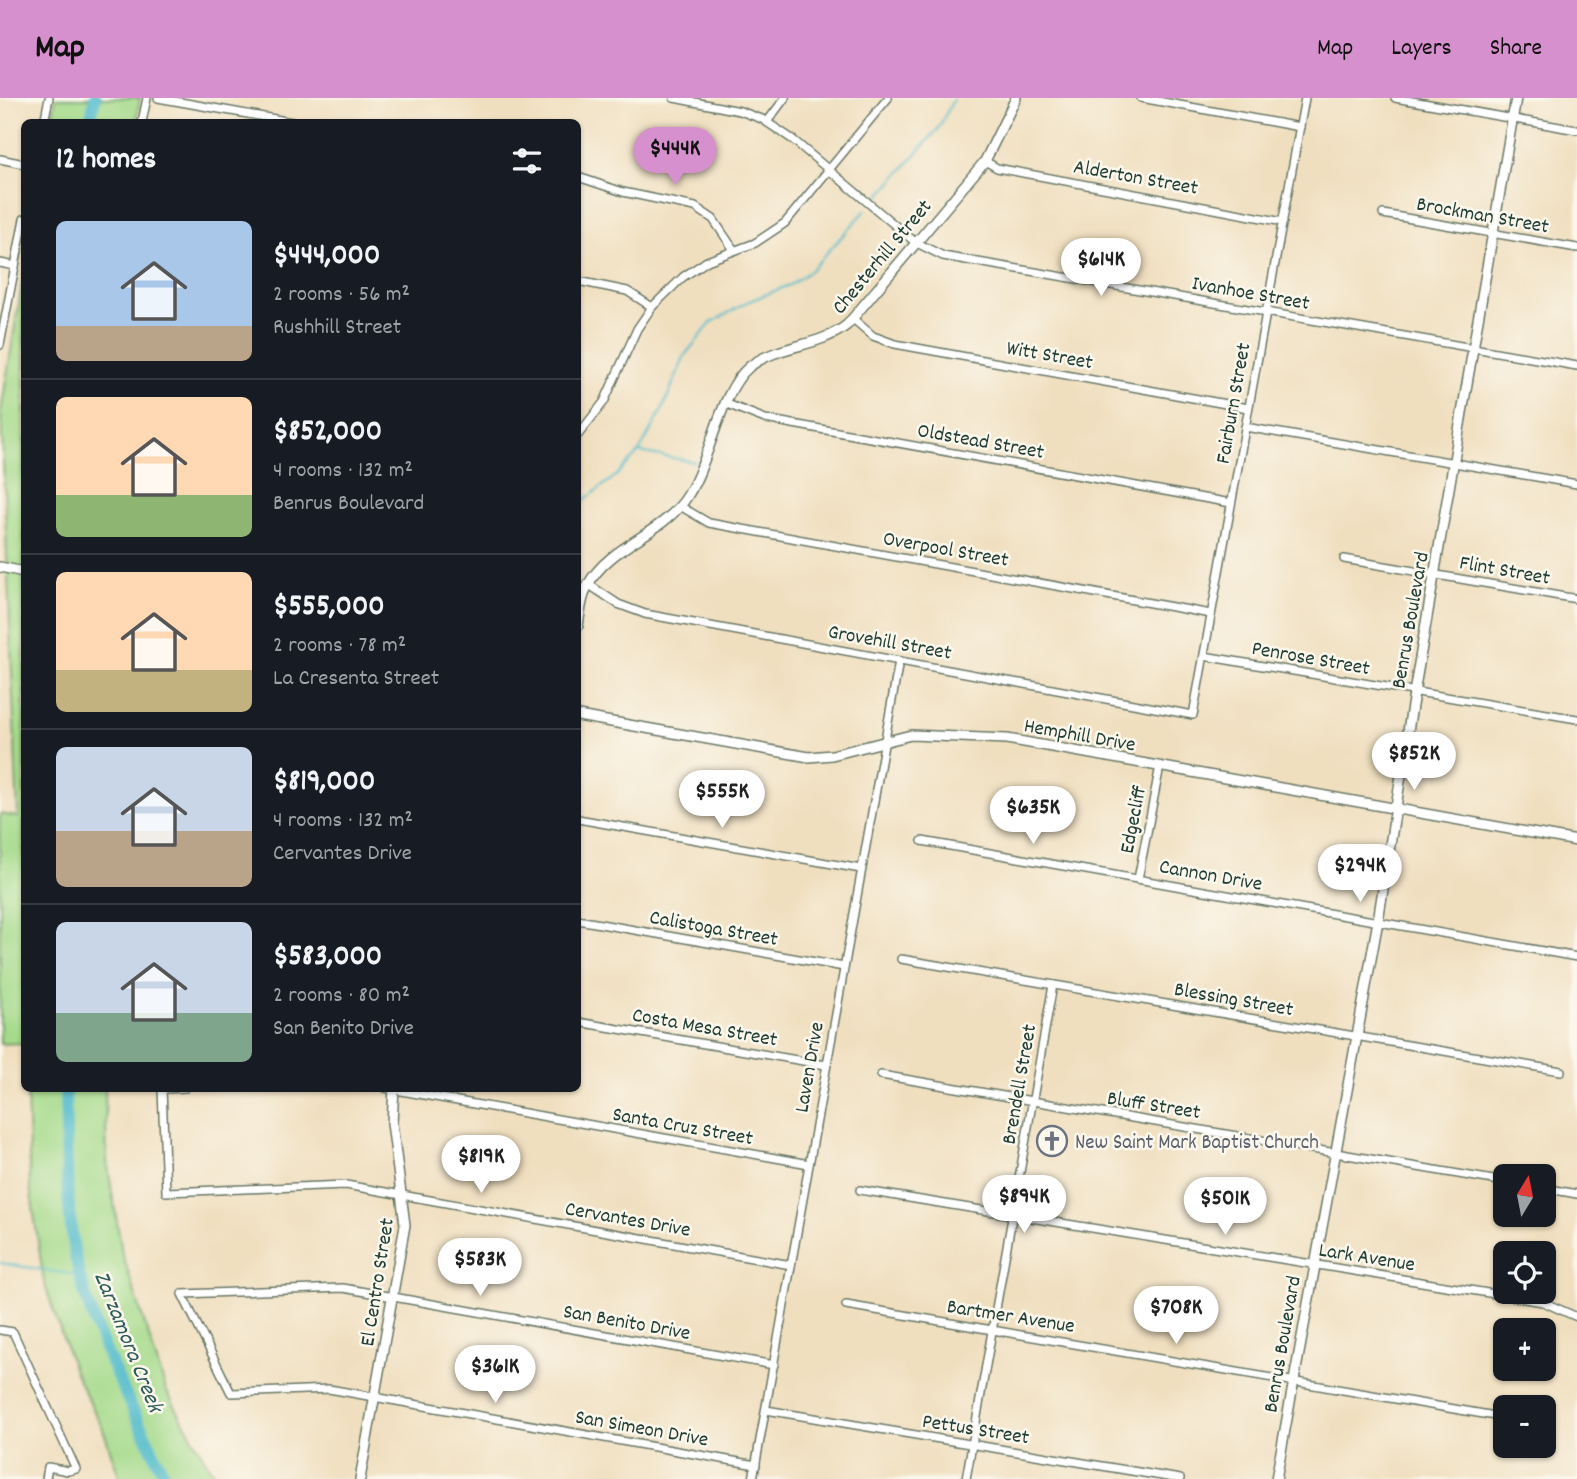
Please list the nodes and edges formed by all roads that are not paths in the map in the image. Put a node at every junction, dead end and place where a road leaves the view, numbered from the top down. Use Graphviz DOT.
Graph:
graph roads {
  1 [pos="49,98"];
  2 [pos="147,98"];
  3 [pos="158,98"];
  4 [pos="674,98"];
  5 [pos="785,98"];
  6 [pos="888,98"];
  7 [pos="1016,98"];
  8 [pos="1141,98"];
  9 [pos="1305,98"];
  10 [pos="1395,98"];
  11 [pos="1517,98"];
  12 [pos="693,100"];
  13 [pos="45,119"];
  14 [pos="143,119"];
  15 [pos="275,119"];
  16 [pos="1513,120"];
  17 [pos="767,122"];
  18 [pos="1300,127"];
  19 [pos="1577,130"];
  20 [pos="0,159"];
  21 [pos="985,161"];
  22 [pos="21,163"];
  23 [pos="829,169"];
  24 [pos="581,178"];
  25 [pos="1383,214"];
  26 [pos="1283,222"];
  27 [pos="1493,233"];
  28 [pos="21,235"];
  29 [pos="915,242"];
  30 [pos="1577,248"];
  31 [pos="734,250"];
  32 [pos="0,263"];
  33 [pos="15,266"];
  34 [pos="581,282"];
  35 [pos="652,307"];
  36 [pos="1266,312"];
  37 [pos="852,318"];
  38 [pos="0,345"];
  39 [pos="1474,347"];
  40 [pos="1577,366"];
  41 [pos="727,404"];
  42 [pos="1248,408"];
  43 [pos="1245,427"];
  44 [pos="581,431"];
  45 [pos="1454,462"];
  46 [pos="1577,484"];
  47 [pos="1231,503"];
  48 [pos="680,506"];
  49 [pos="1345,559"];
  50 [pos="1434,575"];
  51 [pos="588,584"];
  52 [pos="1577,599"];
  53 [pos="581,613"];
  54 [pos="1211,614"];
  55 [pos="1204,656"];
  56 [pos="899,661"];
  57 [pos="1414,693"];
  58 [pos="1193,715"];
  59 [pos="581,717"];
  60 [pos="1577,719"];
  61 [pos="884,739"];
  62 [pos="1160,766"];
  63 [pos="1396,807"];
  64 [pos="581,820"];
  65 [pos="922,841"];
  66 [pos="1577,841"];
  67 [pos="862,869"];
  68 [pos="1138,879"];
  69 [pos="581,921"];
  70 [pos="1378,921"];
  71 [pos="1577,957"];
  72 [pos="901,960"];
  73 [pos="844,967"];
  74 [pos="1053,985"];
  75 [pos="581,1023"];
  76 [pos="1357,1037"];
  77 [pos="826,1065"];
  78 [pos="1561,1071"];
  79 [pos="881,1075"];
  80 [pos="162,1092"];
  81 [pos="391,1092"];
  82 [pos="408,1092"];
  83 [pos="1033,1102"];
  84 [pos="1334,1152"];
  85 [pos="809,1164"];
  86 [pos="1493,1180"];
  87 [pos="860,1190"];
  88 [pos="1556,1190"];
  89 [pos="1577,1194"];
  90 [pos="402,1196"];
  91 [pos="1013,1216"];
  92 [pos="791,1265"];
  93 [pos="1313,1265"];
  94 [pos="393,1297"];
  95 [pos="846,1305"];
  96 [pos="1577,1317"];
  97 [pos="0,1329"];
  98 [pos="993,1329"];
  99 [pos="774,1364"];
  100 [pos="1292,1380"];
  101 [pos="230,1393"];
  102 [pos="374,1397"];
  103 [pos="766,1410"];
  104 [pos="1493,1416"];
  105 [pos="972,1446"];
  106 [pos="756,1465"];
  107 [pos="46,1479"];
  108 [pos="360,1479"];
  109 [pos="753,1479"];
  110 [pos="966,1479"];
  111 [pos="1180,1479"];
  112 [pos="1276,1479"];
  1 -- 13 [label="street"];
  2 -- 14 [label="street"];
  3 -- 15 [label="street"];
  4 -- 12 [label="street, Ivanhoe Street"];
  5 -- 17 [label="street"];
  6 -- 23 [label="street"];
  7 -- 21 [label="street, Chesterhill Street"];
  8 -- 18 [label="street"];
  9 -- 18 [label="street, Fairburn Street"];
  10 -- 16 [label="street"];
  11 -- 16 [label="street, Benrus Boulevard"];
  12 -- 17 [label="street, Ivanhoe Street"];
  16 -- 19 [label="street"];
  16 -- 27 [label="street, Benrus Boulevard"];
  17 -- 23 [label="street, Ivanhoe Street"];
  18 -- 26 [label="street, Fairburn Street"];
  20 -- 22 [label="street"];
  21 -- 26 [label="street, Alderton Street"];
  21 -- 29 [label="street, Chesterhill Street"];
  23 -- 29 [label="street, Ivanhoe Street"];
  23 -- 31 [label="street"];
  24 -- 31 [label="street"];
  25 -- 27 [label="street, Brockman Street"];
  26 -- 36 [label="street, Fairburn Street"];
  27 -- 30 [label="street, Brockman Street"];
  27 -- 39 [label="street, Benrus Boulevard"];
  28 -- 33 [label="street"];
  29 -- 36 [label="street, Ivanhoe Street"];
  29 -- 37 [label="street, Chesterhill Street"];
  31 -- 35 [label="street"];
  32 -- 33 [label="street"];
  33 -- 38 [label="street"];
  34 -- 35 [label="street"];
  35 -- 44 [label="street"];
  36 -- 39 [label="street, Ivanhoe Street"];
  36 -- 42 [label="street, Fairburn Street"];
  37 -- 41 [label="street, Chesterhill Street"];
  37 -- 42 [label="street, Witt Street"];
  39 -- 40 [label="street, Ivanhoe Street"];
  39 -- 45 [label="street, Benrus Boulevard"];
  41 -- 47 [label="street, Oldstead Street"];
  41 -- 48 [label="street, Chesterhill Street"];
  42 -- 43 [label="street, Fairburn Street"];
  43 -- 45 [label="street"];
  43 -- 47 [label="street, Fairburn Street"];
  45 -- 46 [label="street"];
  45 -- 50 [label="street, Benrus Boulevard"];
  47 -- 54 [label="street, Fairburn Street"];
  48 -- 51 [label="street, Chesterhill Street"];
  48 -- 54 [label="street, Overpool Street"];
  49 -- 50 [label="street, Flint Street"];
  50 -- 52 [label="street, Flint Street"];
  50 -- 57 [label="street, Benrus Boulevard"];
  51 -- 53 [label="street, Chesterhill Street"];
  51 -- 56 [label="street, Grovehill Street"];
  54 -- 55 [label="street, Fairburn Street"];
  55 -- 57 [label="street, Penrose Street"];
  55 -- 58 [label="street, Fairburn Street"];
  56 -- 58 [label="street, Grovehill Street"];
  56 -- 61 [label="street, Laven Drive"];
  57 -- 60 [label="street, Penrose Street"];
  57 -- 63 [label="street, Benrus Boulevard"];
  59 -- 61 [label="street, Hemphill Drive"];
  61 -- 62 [label="street, Hemphill Drive"];
  61 -- 67 [label="street, Laven Drive"];
  62 -- 63 [label="street, Hemphill Drive"];
  62 -- 68 [label="street, Edgecliff"];
  63 -- 66 [label="street, Hemphill Drive"];
  63 -- 70 [label="street, Benrus Boulevard"];
  64 -- 67 [label="street"];
  65 -- 68 [label="street, Cannon Drive"];
  67 -- 73 [label="street, Laven Drive"];
  68 -- 70 [label="street, Cannon Drive"];
  69 -- 73 [label="street, Calistoga Street"];
  70 -- 71 [label="street, Cannon Drive"];
  70 -- 76 [label="street, Benrus Boulevard"];
  72 -- 74 [label="street, Blessing Street"];
  73 -- 77 [label="street, Laven Drive"];
  74 -- 76 [label="street, Blessing Street"];
  74 -- 83 [label="street, Brendell Street"];
  75 -- 77 [label="street, Costa Mesa Street"];
  76 -- 78 [label="street, Blessing Street"];
  76 -- 84 [label="street, Benrus Boulevard"];
  77 -- 85 [label="street, Laven Drive"];
  79 -- 83 [label="street, Bluff Street"];
  80 -- 90 [label="street, Cervantes Drive"];
  81 -- 90 [label="street, El Centro Street"];
  82 -- 85 [label="street, Santa Cruz Street"];
  83 -- 84 [label="street, Bluff Street"];
  83 -- 91 [label="street, Brendell Street"];
  84 -- 86 [label="street, Bluff Street"];
  84 -- 93 [label="street, Benrus Boulevard"];
  85 -- 92 [label="street, Laven Drive"];
  87 -- 91 [label="street, Lark Avenue"];
  88 -- 89 [label="street"];
  90 -- 92 [label="street, Cervantes Drive"];
  90 -- 94 [label="street, El Centro Street"];
  91 -- 93 [label="street, Lark Avenue"];
  91 -- 98 [label="street, Brendell Street"];
  92 -- 99 [label="street, Laven Drive"];
  93 -- 96 [label="street, Lark Avenue"];
  93 -- 100 [label="street, Benrus Boulevard"];
  94 -- 99 [label="street, San Benito Drive"];
  94 -- 101 [label="street, San Benito Drive"];
  94 -- 102 [label="street, El Centro Street"];
  95 -- 98 [label="street, Bartmer Avenue"];
  97 -- 107 [label="street"];
  98 -- 100 [label="street, Bartmer Avenue"];
  98 -- 105 [label="street, Brendell Street"];
  99 -- 103 [label="street, Laven Drive"];
  100 -- 104 [label="street, Bartmer Avenue"];
  100 -- 112 [label="street, Benrus Boulevard"];
  101 -- 102 [label="street, San Simeon Drive"];
  102 -- 106 [label="street, San Simeon Drive"];
  102 -- 108 [label="street, El Centro Street"];
  103 -- 105 [label="street, Pettus Street"];
  103 -- 106 [label="street, Laven Drive"];
  105 -- 110 [label="street, Brendell Street"];
  105 -- 111 [label="street, Pettus Street"];
  106 -- 109 [label="street, Laven Drive"];
}
